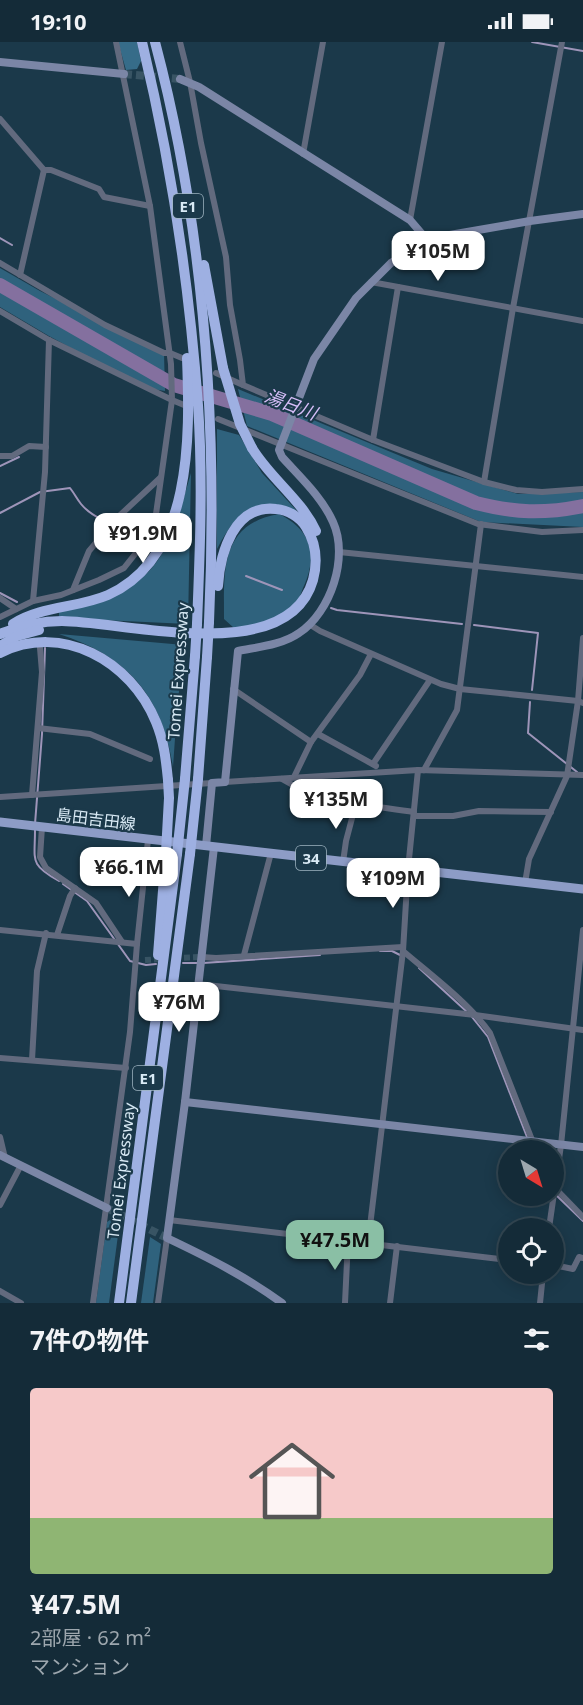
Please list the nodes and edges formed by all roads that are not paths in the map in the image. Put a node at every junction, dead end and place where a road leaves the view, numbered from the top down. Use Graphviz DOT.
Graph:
graph roads {
  1 [pos="116,42"];
  2 [pos="142,42"];
  3 [pos="155,42"];
  4 [pos="180,42"];
  5 [pos="323,42"];
  6 [pos="442,42"];
  7 [pos="562,42"];
  8 [pos="0,62"];
  9 [pos="124,74"];
  10 [pos="180,79"];
  11 [pos="190,82"];
  12 [pos="0,119"];
  13 [pos="180,153"];
  14 [pos="303,154"];
  15 [pos="44,170"];
  16 [pos="150,206"];
  17 [pos="583,214"];
  18 [pos="410,220"];
  19 [pos="530,221"];
  20 [pos="428,241"];
  21 [pos="0,263"];
  22 [pos="20,275"];
  23 [pos="370,282"];
  24 [pos="398,287"];
  25 [pos="513,308"];
  26 [pos="0,311"];
  27 [pos="583,321"];
  28 [pos="49,340"];
  29 [pos="170,353"];
  30 [pos="188,364"];
  31 [pos="215,371"];
  32 [pos="243,385"];
  33 [pos="172,398"];
  34 [pos="190,405"];
  35 [pos="295,409"];
  36 [pos="214,416"];
  37 [pos="373,440"];
  38 [pos="280,444"];
  39 [pos="46,447"];
  40 [pos="0,456"];
  41 [pos="160,478"];
  42 [pos="484,482"];
  43 [pos="583,489"];
  44 [pos="481,524"];
  45 [pos="583,530"];
  46 [pos="339,552"];
  47 [pos="476,567"];
  48 [pos="583,577"];
  49 [pos="73,590"];
  50 [pos="0,598"];
  51 [pos="33,601"];
  52 [pos="16,609"];
  53 [pos="0,617"];
  54 [pos="213,622"];
  55 [pos="309,624"];
  56 [pos="0,633"];
  57 [pos="583,638"];
  58 [pos="0,646"];
  59 [pos="40,648"];
  60 [pos="0,653"];
  61 [pos="371,654"];
  62 [pos="430,680"];
  63 [pos="233,689"];
  64 [pos="460,689"];
  65 [pos="581,702"];
  66 [pos="39,728"];
  67 [pos="318,734"];
  68 [pos="310,742"];
  69 [pos="150,759"];
  70 [pos="373,764"];
  71 [pos="381,770"];
  72 [pos="421,770"];
  73 [pos="570,774"];
  74 [pos="583,775"];
  75 [pos="294,777"];
  76 [pos="280,778"];
  77 [pos="225,782"];
  78 [pos="212,783"];
  79 [pos="32,795"];
  80 [pos="0,797"];
  81 [pos="356,804"];
  82 [pos="551,812"];
  83 [pos="414,814"];
  84 [pos="0,822"];
  85 [pos="40,827"];
  86 [pos="148,840"];
  87 [pos="210,847"];
  88 [pos="172,853"];
  89 [pos="271,854"];
  90 [pos="343,862"];
  91 [pos="408,869"];
  92 [pos="525,883"];
  93 [pos="75,888"];
  94 [pos="583,889"];
  95 [pos="0,930"];
  96 [pos="583,930"];
  97 [pos="46,933"];
  98 [pos="57,935"];
  99 [pos="121,942"];
  100 [pos="136,944"];
  101 [pos="403,950"];
  102 [pos="244,955"];
  103 [pos="136,958"];
  104 [pos="145,960"];
  105 [pos="201,961"];
  106 [pos="198,984"];
  107 [pos="396,1006"];
  108 [pos="474,1015"];
  109 [pos="572,1028"];
  110 [pos="583,1030"];
  111 [pos="0,1058"];
  112 [pos="32,1060"];
  113 [pos="126,1068"];
  114 [pos="185,1102"];
  115 [pos="383,1126"];
  116 [pos="0,1137"];
  117 [pos="519,1140"];
  118 [pos="529,1140"];
  119 [pos="561,1140"];
  120 [pos="564,1145"];
  121 [pos="583,1147"];
  122 [pos="3,1157"];
  123 [pos="20,1167"];
  124 [pos="564,1198"];
  125 [pos="0,1205"];
  126 [pos="107,1208"];
  127 [pos="583,1217"];
  128 [pos="169,1220"];
  129 [pos="167,1238"];
  130 [pos="348,1241"];
  131 [pos="368,1243"];
  132 [pos="397,1246"];
  133 [pos="583,1258"];
  134 [pos="498,1259"];
  135 [pos="564,1268"];
  136 [pos="542,1284"];
  137 [pos="0,1291"];
  138 [pos="21,1303"];
  139 [pos="93,1303"];
  140 [pos="119,1303"];
  141 [pos="131,1303"];
  142 [pos="158,1303"];
  143 [pos="282,1303"];
  144 [pos="345,1303"];
  145 [pos="390,1303"];
  146 [pos="540,1303"];
  1 -- 9 [label="street"];
  2 -- 30 [label="highway, E1"];
  3 -- 13 [label="highway, Tomei Expressway / E1"];
  4 -- 11 [label="street"];
  5 -- 14 [label="street"];
  6 -- 18 [label="street"];
  7 -- 19 [label="street"];
  8 -- 9 [label="street"];
  9 -- 16 [label="street"];
  10 -- 11 [label="street"];
  11 -- 14 [label="street"];
  11 -- 32 [label="street"];
  12 -- 15 [label="street"];
  13 -- 31 [label="highway, Tomei Expressway / E1"];
  13 -- 31 [label="highway"];
  14 -- 18 [label="street"];
  15 -- 16 [label="street"];
  15 -- 22 [label="street"];
  16 -- 29 [label="street"];
  17 -- 19 [label="street"];
  18 -- 20 [label="street"];
  19 -- 20 [label="street"];
  19 -- 25 [label="street"];
  20 -- 23 [label="street"];
  21 -- 22 [label="street"];
  22 -- 29 [label="street"];
  23 -- 24 [label="street"];
  23 -- 35 [label="street"];
  24 -- 25 [label="street"];
  24 -- 37 [label="street"];
  25 -- 27 [label="street"];
  25 -- 42 [label="street"];
  26 -- 28 [label="street"];
  28 -- 33 [label="street"];
  28 -- 39 [label="street"];
  29 -- 30 [label="street"];
  29 -- 33 [label="street"];
  30 -- 34 [label="highway"];
  31 -- 32 [label="street"];
  31 -- 36 [label="highway, Tomei Expressway / E1"];
  31 -- 58 [label="highway, bridge"];
  32 -- 35 [label="street"];
  33 -- 34 [label="street"];
  33 -- 41 [label="street"];
  34 -- 56 [label="highway"];
  34 -- 88 [label="highway, Tomei Expressway / E1, bridge"];
  35 -- 37 [label="street"];
  35 -- 38 [label="street"];
  36 -- 38 [label="street"];
  36 -- 54 [label="highway, Tomei Expressway / E1"];
  37 -- 42 [label="street"];
  38 -- 44 [label="street"];
  38 -- 46 [label="street"];
  39 -- 40 [label="street"];
  39 -- 51 [label="street"];
  41 -- 49 [label="street"];
  41 -- 49 [label="street"];
  42 -- 43 [label="street"];
  44 -- 45 [label="street"];
  44 -- 47 [label="street"];
  46 -- 47 [label="street"];
  46 -- 55 [label="street"];
  47 -- 48 [label="street"];
  47 -- 64 [label="street"];
  49 -- 51 [label="street"];
  50 -- 52 [label="street"];
  51 -- 52 [label="street"];
  52 -- 53 [label="street"];
  54 -- 56 [label="highway"];
  54 -- 141 [label="highway, Tomei Expressway / E1, bridge"];
  55 -- 61 [label="street"];
  55 -- 63 [label="street"];
  57 -- 65 [label="street"];
  59 -- 66 [label="street"];
  60 -- 88 [label="highway, bridge"];
  61 -- 62 [label="street"];
  61 -- 67 [label="street"];
  62 -- 64 [label="street"];
  62 -- 70 [label="street"];
  63 -- 68 [label="street"];
  63 -- 77 [label="street"];
  64 -- 65 [label="street"];
  64 -- 72 [label="street"];
  65 -- 73 [label="street"];
  66 -- 69 [label="street"];
  66 -- 79 [label="street"];
  67 -- 68 [label="street"];
  67 -- 70 [label="street"];
  68 -- 75 [label="street"];
  70 -- 71 [label="street"];
  71 -- 72 [label="street"];
  71 -- 75 [label="street"];
  72 -- 73 [label="street"];
  72 -- 83 [label="street"];
  73 -- 74 [label="street"];
  73 -- 82 [label="street"];
  75 -- 76 [label="street"];
  76 -- 77 [label="street"];
  76 -- 81 [label="street"];
  77 -- 78 [label="street"];
  78 -- 79 [label="street"];
  78 -- 87 [label="street"];
  79 -- 80 [label="street"];
  81 -- 83 [label="street"];
  81 -- 90 [label="street"];
  82 -- 83 [label="street"];
  82 -- 92 [label="street"];
  83 -- 91 [label="street"];
  84 -- 85 [label="main road, 島田吉田線 / 34"];
  85 -- 86 [label="main road, 島田吉田線 / 34"];
  85 -- 93 [label="street"];
  86 -- 87 [label="main road, 島田吉田線 / 34"];
  86 -- 100 [label="street"];
  87 -- 89 [label="main road, 島田吉田線 / 34"];
  87 -- 105 [label="street"];
  88 -- 140 [label="highway, Tomei Expressway / E1"];
  89 -- 90 [label="main road, 島田吉田線 / 34"];
  89 -- 102 [label="street"];
  90 -- 91 [label="main road, 島田吉田線 / 34"];
  91 -- 92 [label="main road, 島田吉田線 / 34"];
  91 -- 101 [label="street"];
  92 -- 94 [label="main road, 島田吉田線 / 34"];
  93 -- 98 [label="street"];
  93 -- 99 [label="street"];
  95 -- 97 [label="street"];
  96 -- 109 [label="street"];
  97 -- 98 [label="street"];
  97 -- 112 [label="street"];
  98 -- 99 [label="street"];
  99 -- 100 [label="street"];
  100 -- 103 [label="street"];
  101 -- 102 [label="street"];
  101 -- 107 [label="street"];
  101 -- 108 [label="street"];
  102 -- 105 [label="street"];
  103 -- 104 [label="street"];
  103 -- 113 [label="street"];
  105 -- 106 [label="street"];
  106 -- 107 [label="street"];
  106 -- 114 [label="street"];
  107 -- 108 [label="street"];
  107 -- 115 [label="street"];
  108 -- 109 [label="street"];
  108 -- 118 [label="street"];
  109 -- 110 [label="street"];
  109 -- 119 [label="street"];
  111 -- 112 [label="street"];
  112 -- 113 [label="street"];
  113 -- 126 [label="street"];
  114 -- 115 [label="street"];
  114 -- 128 [label="street"];
  115 -- 117 [label="street"];
  115 -- 131 [label="street"];
  116 -- 122 [label="street"];
  120 -- 121 [label="street"];
  122 -- 123 [label="street"];
  123 -- 125 [label="street"];
  123 -- 126 [label="street"];
  124 -- 127 [label="street"];
  126 -- 139 [label="street"];
  128 -- 129 [label="street"];
  128 -- 130 [label="street"];
  129 -- 142 [label="street"];
  129 -- 143 [label="street"];
  130 -- 131 [label="street"];
  130 -- 144 [label="street"];
  131 -- 132 [label="street"];
  132 -- 134 [label="street"];
  132 -- 145 [label="street"];
  133 -- 135 [label="street"];
  136 -- 146 [label="street"];
  137 -- 138 [label="street"];
}
